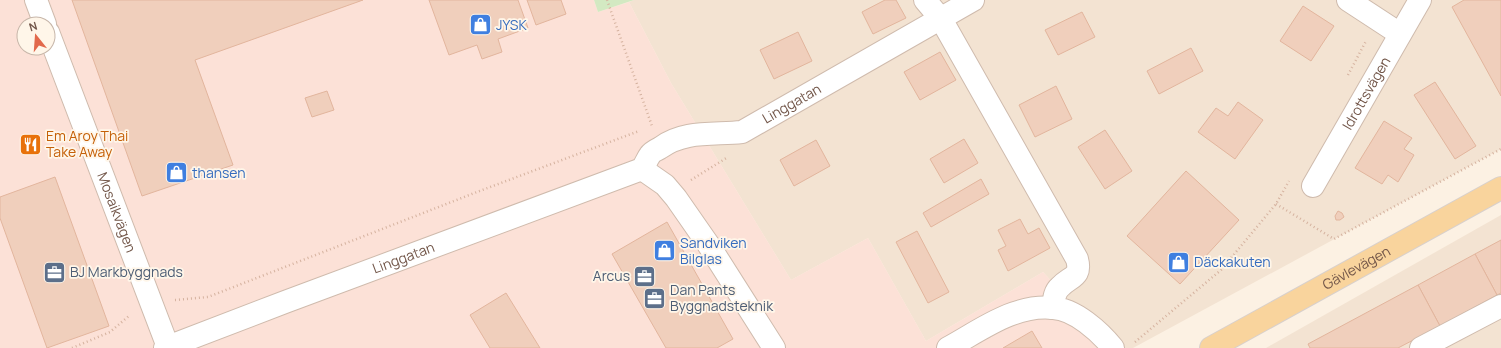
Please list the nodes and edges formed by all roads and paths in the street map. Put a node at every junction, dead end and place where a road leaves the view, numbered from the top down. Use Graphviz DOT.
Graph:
graph roads {
  1 [pos="36,0"];
  2 [pos="607,0"];
  3 [pos="925,0"];
  4 [pos="973,0"];
  5 [pos="1348,0"];
  6 [pos="1420,0"];
  7 [pos="42,16"];
  8 [pos="941,19"];
  9 [pos="1378,20"];
  10 [pos="1400,34"];
  11 [pos="56,53"];
  12 [pos="1344,81"];
  13 [pos="1501,149"];
  14 [pos="732,154"];
  15 [pos="642,169"];
  16 [pos="1292,176"];
  17 [pos="687,182"];
  18 [pos="1313,186"];
  19 [pos="1501,188"];
  20 [pos="1276,204"];
  21 [pos="1501,306"];
  22 [pos="153,308"];
  23 [pos="1053,308"];
  24 [pos="1123,346"];
  25 [pos="167,347"];
  26 [pos="72,348"];
  27 [pos="774,348"];
  28 [pos="948,348"];
  29 [pos="1211,348"];
  30 [pos="1421,348"];
  1 -- 7 [label="street"];
  2 -- 22 [label="path"];
  3 -- 8 [label="street"];
  4 -- 8 [label="street, Linggatan"];
  5 -- 9 [label="street"];
  6 -- 10 [label="street, Idrottsvägen"];
  8 -- 15 [label="street, Linggatan"];
  8 -- 23 [label="street"];
  9 -- 10 [label="street"];
  9 -- 12 [label="path"];
  10 -- 18 [label="street, Idrottsvägen"];
  11 -- 22 [label="street, Mosaikvägen"];
  13 -- 20 [label="path"];
  14 -- 17 [label="path"];
  15 -- 25 [label="street, Linggatan"];
  15 -- 27 [label="street"];
  16 -- 20 [label="path"];
  19 -- 29 [label="main road, Gävlevägen"];
  20 -- 24 [label="path"];
  21 -- 30 [label="street"];
  22 -- 25 [label="street, Mosaikvägen"];
  22 -- 26 [label="path"];
  23 -- 24 [label="street"];
  23 -- 28 [label="street"];
}
